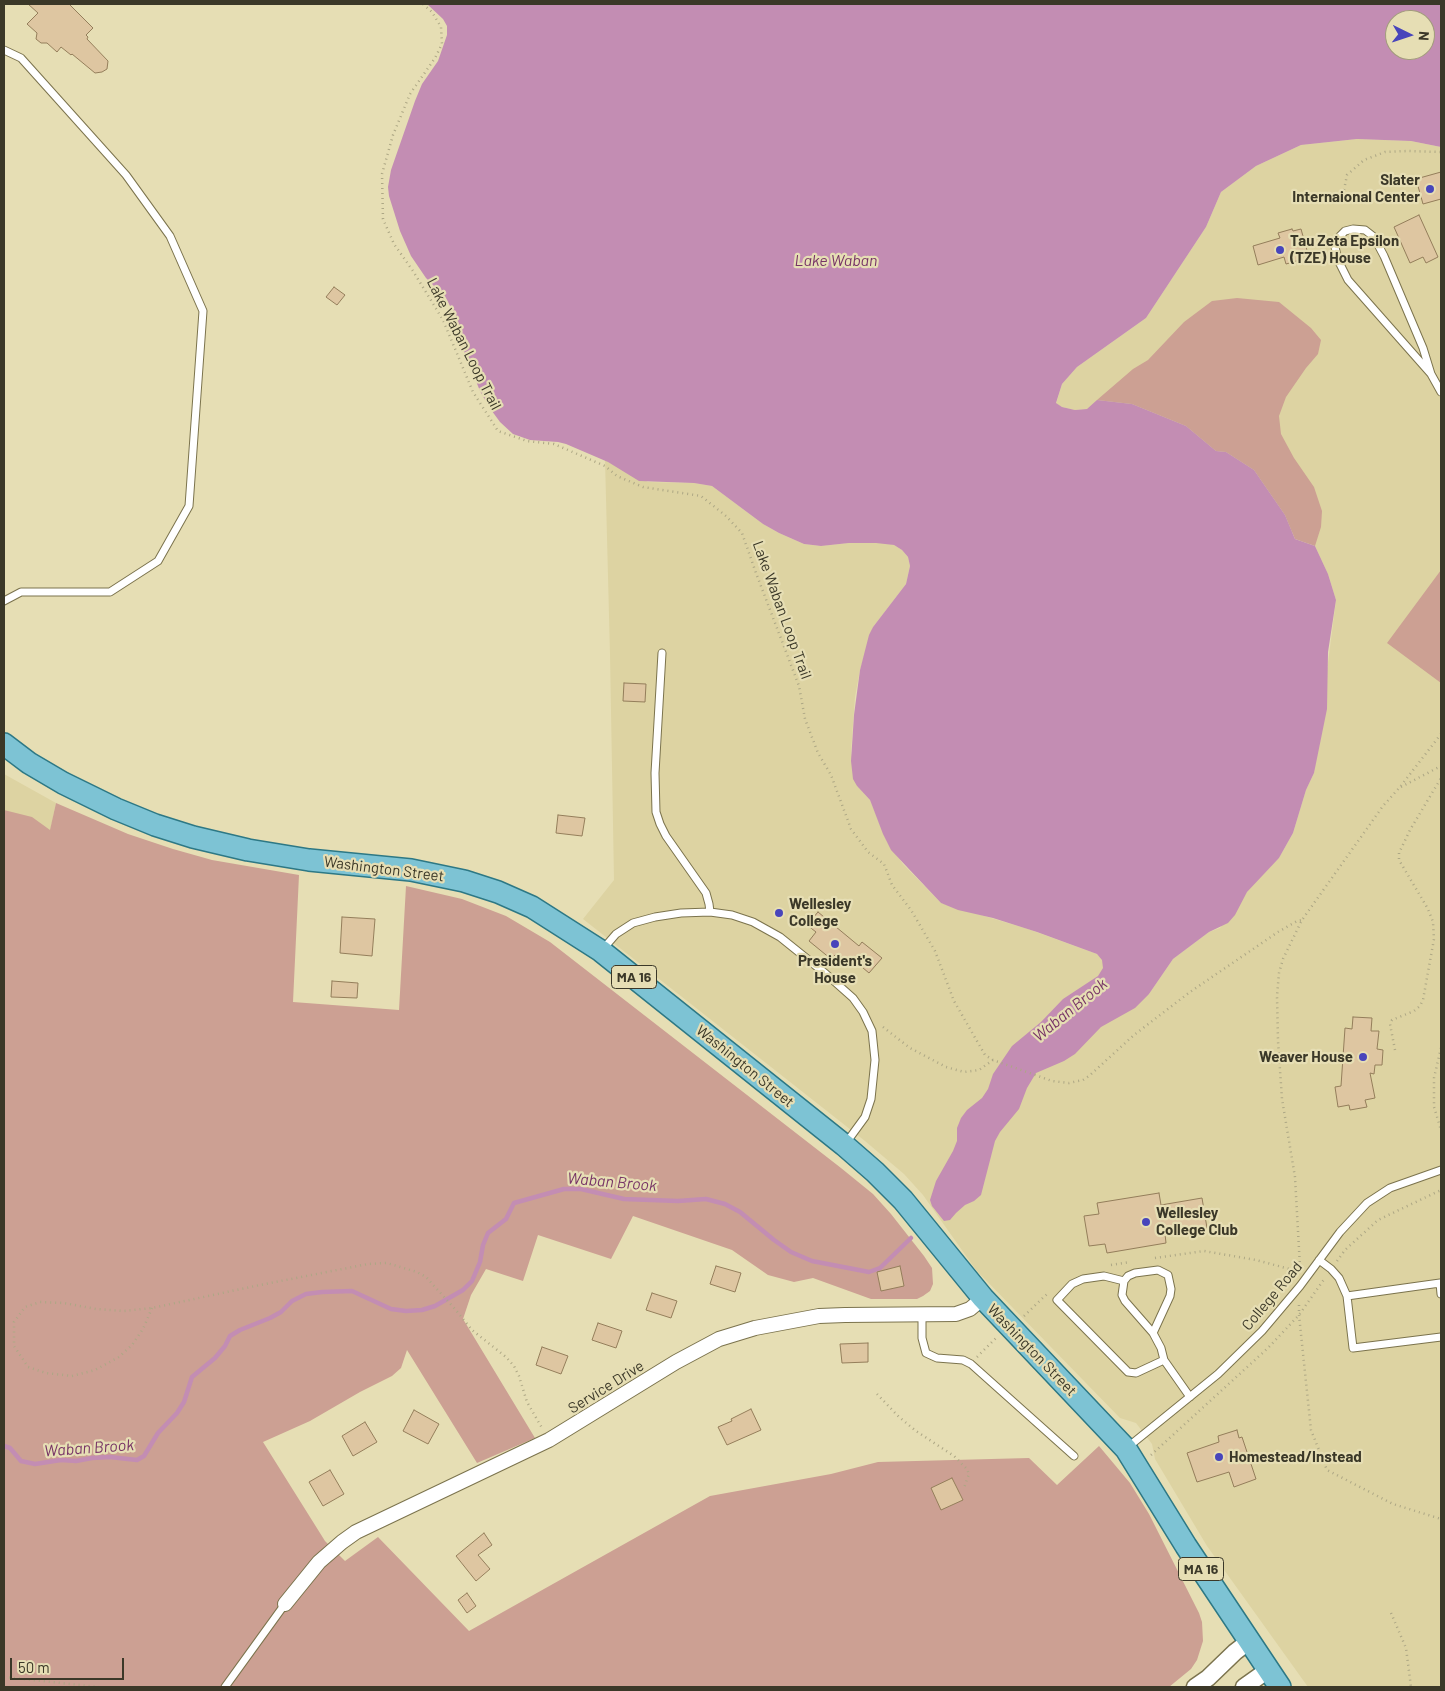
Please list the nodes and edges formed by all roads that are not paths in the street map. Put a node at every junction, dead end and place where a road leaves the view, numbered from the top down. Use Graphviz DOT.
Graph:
graph roads {
  1 [pos="4,50"];
  2 [pos="1431,374"];
  3 [pos="1441,392"];
  4 [pos="4,601"];
  5 [pos="662,653"];
  6 [pos="4,744"];
  7 [pos="710,912"];
  8 [pos="601,951"];
  9 [pos="844,1145"];
  10 [pos="1441,1170"];
  11 [pos="1319,1260"];
  12 [pos="1124,1282"];
  13 [pos="1441,1294"];
  14 [pos="1347,1296"];
  15 [pos="983,1298"];
  16 [pos="922,1315"];
  17 [pos="1153,1333"];
  18 [pos="1441,1337"];
  19 [pos="1164,1360"];
  20 [pos="1190,1397"];
  21 [pos="1126,1449"];
  22 [pos="1074,1456"];
  23 [pos="285,1604"];
  24 [pos="1248,1642"];
  25 [pos="1268,1670"];
  26 [pos="226,1687"];
  27 [pos="1194,1687"];
  28 [pos="1244,1687"];
  29 [pos="1280,1687"];
  1 -- 4 [label="lane"];
  2 -- 2 [label="lane"];
  2 -- 3 [label="lane"];
  5 -- 7 [label="lane"];
  6 -- 8 [label="main road, Washington Street / MA 16"];
  7 -- 8 [label="lane"];
  7 -- 9 [label="lane"];
  8 -- 9 [label="main road, Washington Street / MA 16"];
  9 -- 15 [label="main road, Washington Street / MA 16"];
  10 -- 11 [label="lane, College Road"];
  11 -- 14 [label="lane"];
  11 -- 20 [label="lane, College Road"];
  12 -- 17 [label="lane"];
  12 -- 17 [label="lane"];
  12 -- 19 [label="lane"];
  13 -- 14 [label="lane"];
  14 -- 18 [label="lane"];
  15 -- 16 [label="street, Service Drive"];
  15 -- 21 [label="main road, Washington Street / MA 16"];
  16 -- 22 [label="lane"];
  16 -- 23 [label="street, Service Drive"];
  17 -- 19 [label="lane"];
  19 -- 20 [label="lane"];
  20 -- 21 [label="lane, College Road"];
  21 -- 24 [label="main road, Washington Street / MA 16"];
  23 -- 26 [label="lane"];
  24 -- 25 [label="main road, Washington Street / MA 16"];
  24 -- 27 [label="street"];
  25 -- 28 [label="street"];
  25 -- 29 [label="main road, Washington Street / MA 16"];
}
